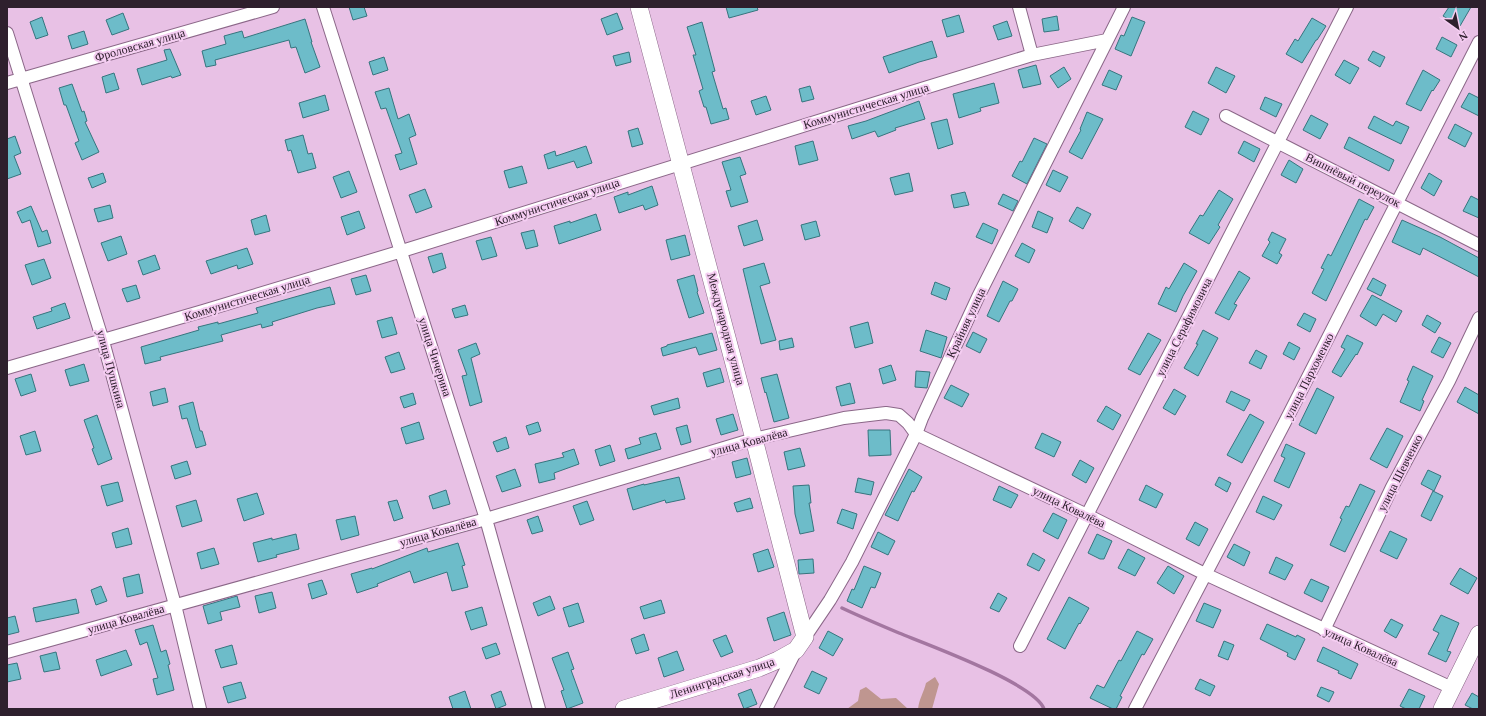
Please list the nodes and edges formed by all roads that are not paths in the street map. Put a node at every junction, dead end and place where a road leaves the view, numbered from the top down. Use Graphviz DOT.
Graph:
graph roads {
  1 [pos="273,7"];
  2 [pos="324,7"];
  3 [pos="639,7"];
  4 [pos="1019,7"];
  5 [pos="1124,7"];
  6 [pos="1347,7"];
  7 [pos="7,33"];
  8 [pos="1107,40"];
  9 [pos="1479,42"];
  10 [pos="1032,55"];
  11 [pos="22,79"];
  12 [pos="7,83"];
  13 [pos="1226,116"];
  14 [pos="1279,143"];
  15 [pos="682,163"];
  16 [pos="1397,202"];
  17 [pos="1479,245"];
  18 [pos="402,251"];
  19 [pos="1479,318"];
  20 [pos="103,341"];
  21 [pos="7,368"];
  22 [pos="916,434"];
  23 [pos="754,439"];
  24 [pos="1087,515"];
  25 [pos="486,518"];
  26 [pos="1205,574"];
  27 [pos="175,605"];
  28 [pos="1324,630"];
  29 [pos="1479,634"];
  30 [pos="800,643"];
  31 [pos="1020,646"];
  32 [pos="7,652"];
  33 [pos="1452,688"];
  34 [pos="200,709"];
  35 [pos="539,709"];
  36 [pos="624,709"];
  37 [pos="766,709"];
  38 [pos="1135,709"];
  39 [pos="1442,709"];
  1 -- 11 [label="street, Фроловская улица"];
  2 -- 18 [label="street, улица Чичерина"];
  3 -- 15 [label="street, Международная улица"];
  4 -- 10 [label="street"];
  5 -- 8 [label="street, Крайняя улица"];
  6 -- 14 [label="street, улица Серафимовича"];
  7 -- 11 [label="street, улица Пушкина"];
  8 -- 10 [label="street, Коммунистическая улица"];
  8 -- 22 [label="street, Крайняя улица"];
  9 -- 16 [label="street, улица Пархоменко"];
  10 -- 15 [label="street, Коммунистическая улица"];
  11 -- 12 [label="street, Фроловская улица"];
  11 -- 20 [label="street, улица Пушкина"];
  13 -- 14 [label="street, Вишнёвый переулок"];
  14 -- 16 [label="street, Вишнёвый переулок"];
  14 -- 24 [label="street, улица Серафимовича"];
  15 -- 18 [label="street, Коммунистическая улица"];
  15 -- 23 [label="street, Международная улица"];
  16 -- 17 [label="street, Вишнёвый переулок"];
  16 -- 26 [label="street, улица Пархоменко"];
  18 -- 20 [label="street, Коммунистическая улица"];
  18 -- 25 [label="street, улица Чичерина"];
  19 -- 28 [label="street, улица Шевченко"];
  20 -- 21 [label="street, Коммунистическая улица"];
  20 -- 27 [label="street, улица Пушкина"];
  22 -- 23 [label="street, улица Ковалёва"];
  22 -- 24 [label="street, улица Ковалёва"];
  22 -- 30 [label="street, Крайняя улица"];
  23 -- 25 [label="street, улица Ковалёва"];
  23 -- 30 [label="street, Международная улица"];
  24 -- 26 [label="street, улица Ковалёва"];
  24 -- 31 [label="street, улица Серафимовича"];
  25 -- 27 [label="street, улица Ковалёва"];
  25 -- 35 [label="street, улица Чичерина"];
  26 -- 28 [label="street, улица Ковалёва"];
  26 -- 38 [label="street, улица Пархоменко"];
  27 -- 32 [label="street, улица Ковалёва"];
  27 -- 34 [label="street, улица Пушкина"];
  28 -- 33 [label="street, улица Ковалёва"];
  29 -- 33 [label="street"];
  30 -- 36 [label="street, Ленинградская улица"];
  30 -- 37 [label="street, Крайняя улица"];
  33 -- 39 [label="street"];
}
